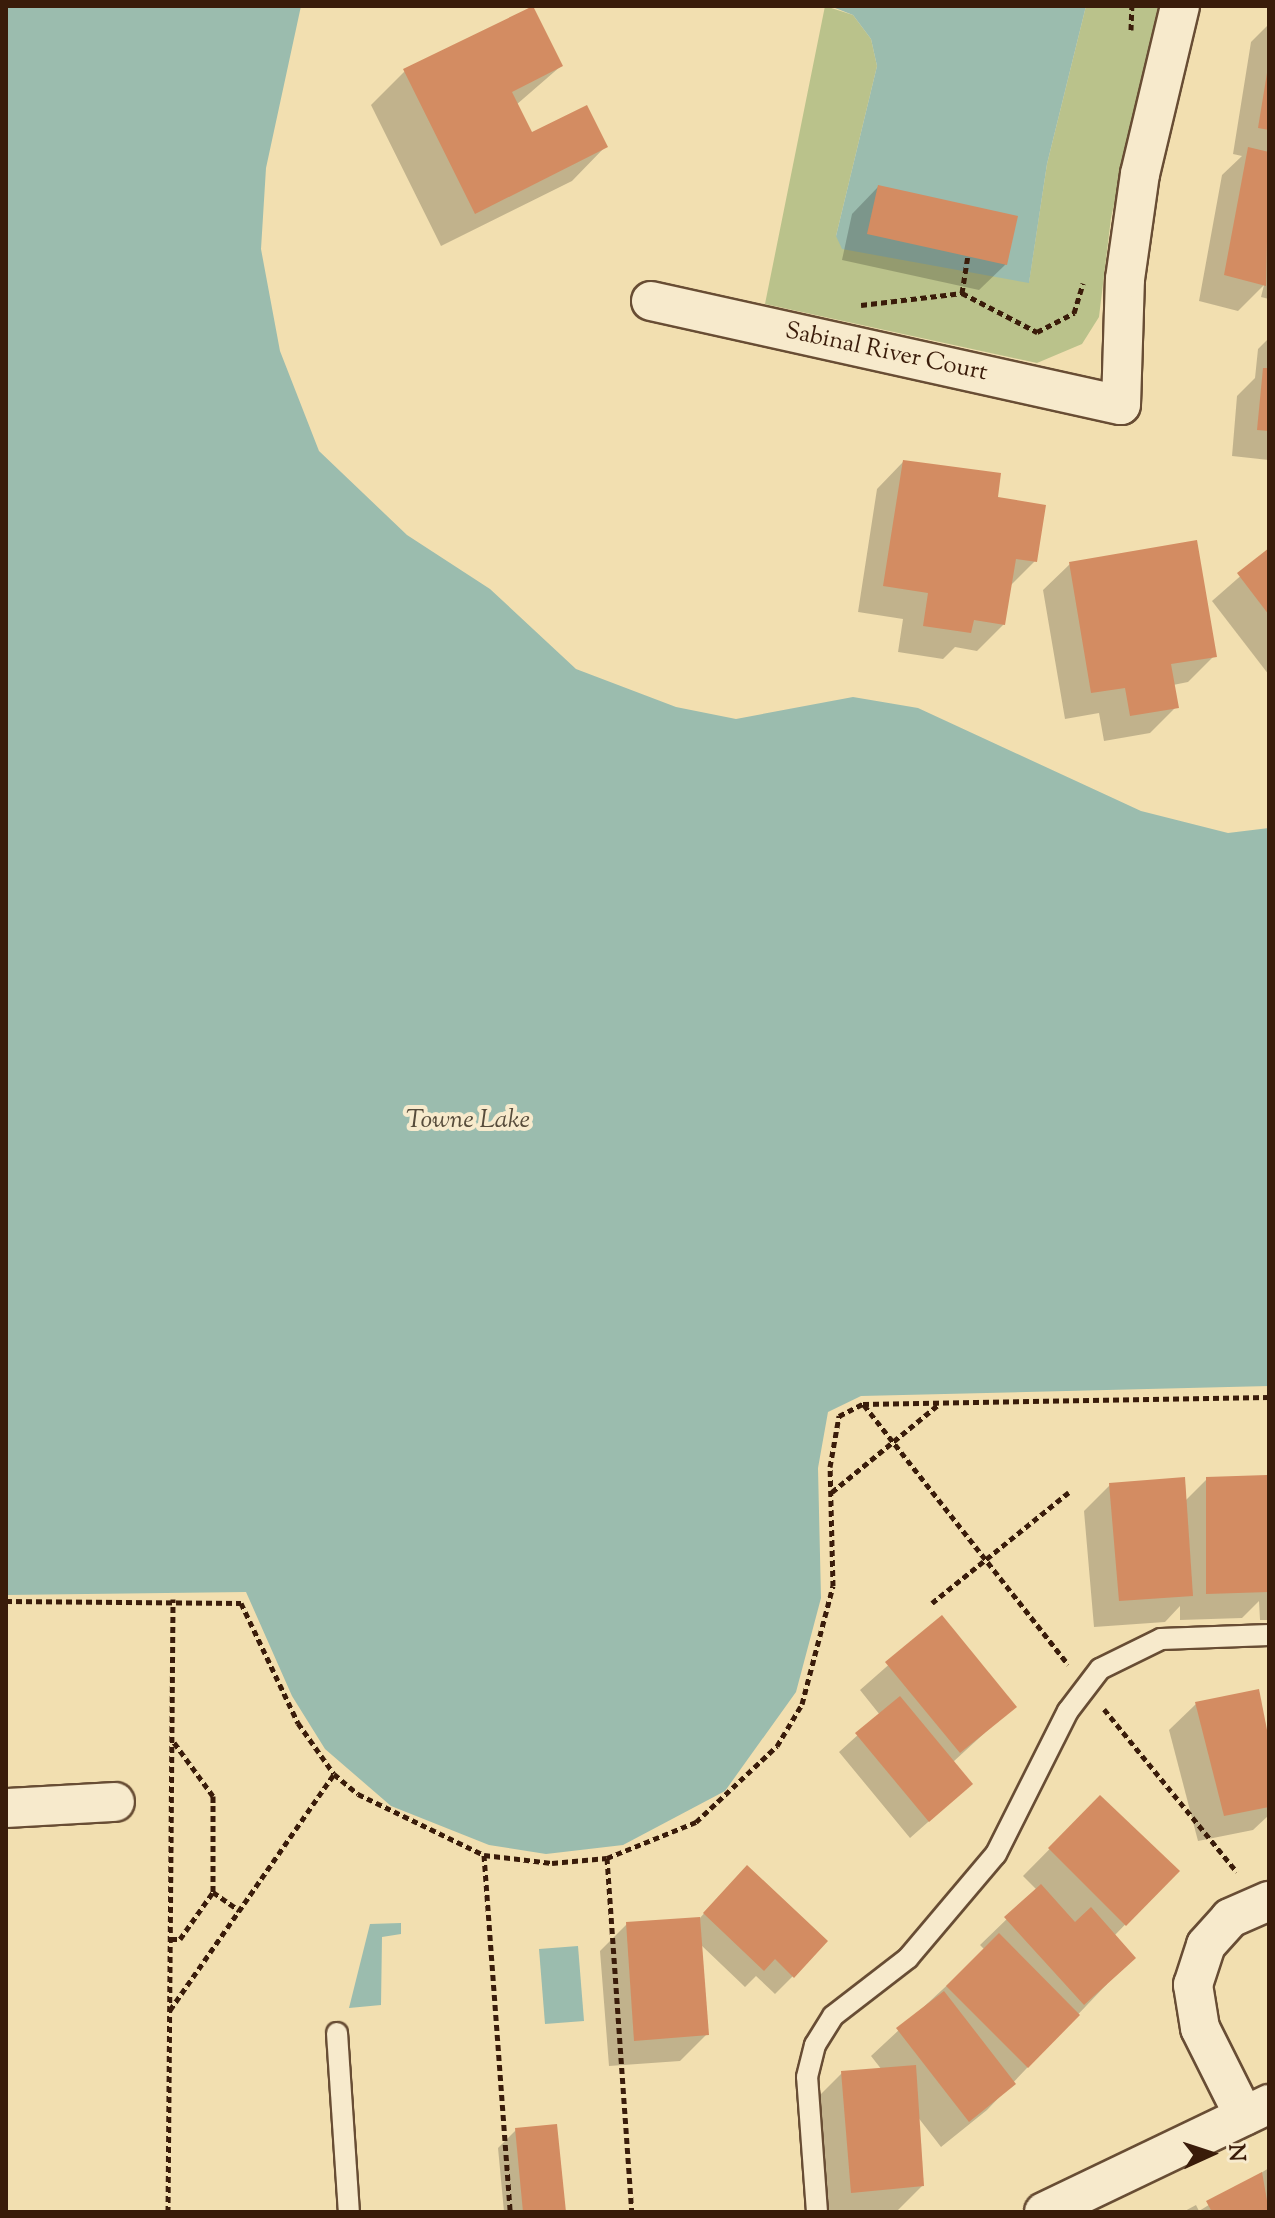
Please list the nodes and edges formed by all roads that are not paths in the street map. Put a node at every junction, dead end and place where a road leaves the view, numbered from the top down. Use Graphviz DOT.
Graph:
graph roads {
  1 [pos="1180,6"];
  2 [pos="651,301"];
  3 [pos="1269,1635"];
  4 [pos="115,1802"];
  5 [pos="6,1808"];
  6 [pos="1265,1902"];
  7 [pos="337,2033"];
  8 [pos="1256,2110"];
  9 [pos="349,2212"];
  10 [pos="817,2212"];
  11 [pos="1044,2212"];
  1 -- 2 [label="street, Sabinal River Court"];
  3 -- 10 [label="lane"];
  4 -- 5 [label="street"];
  6 -- 8 [label="street"];
  7 -- 9 [label="lane"];
  8 -- 11 [label="street"];
}
